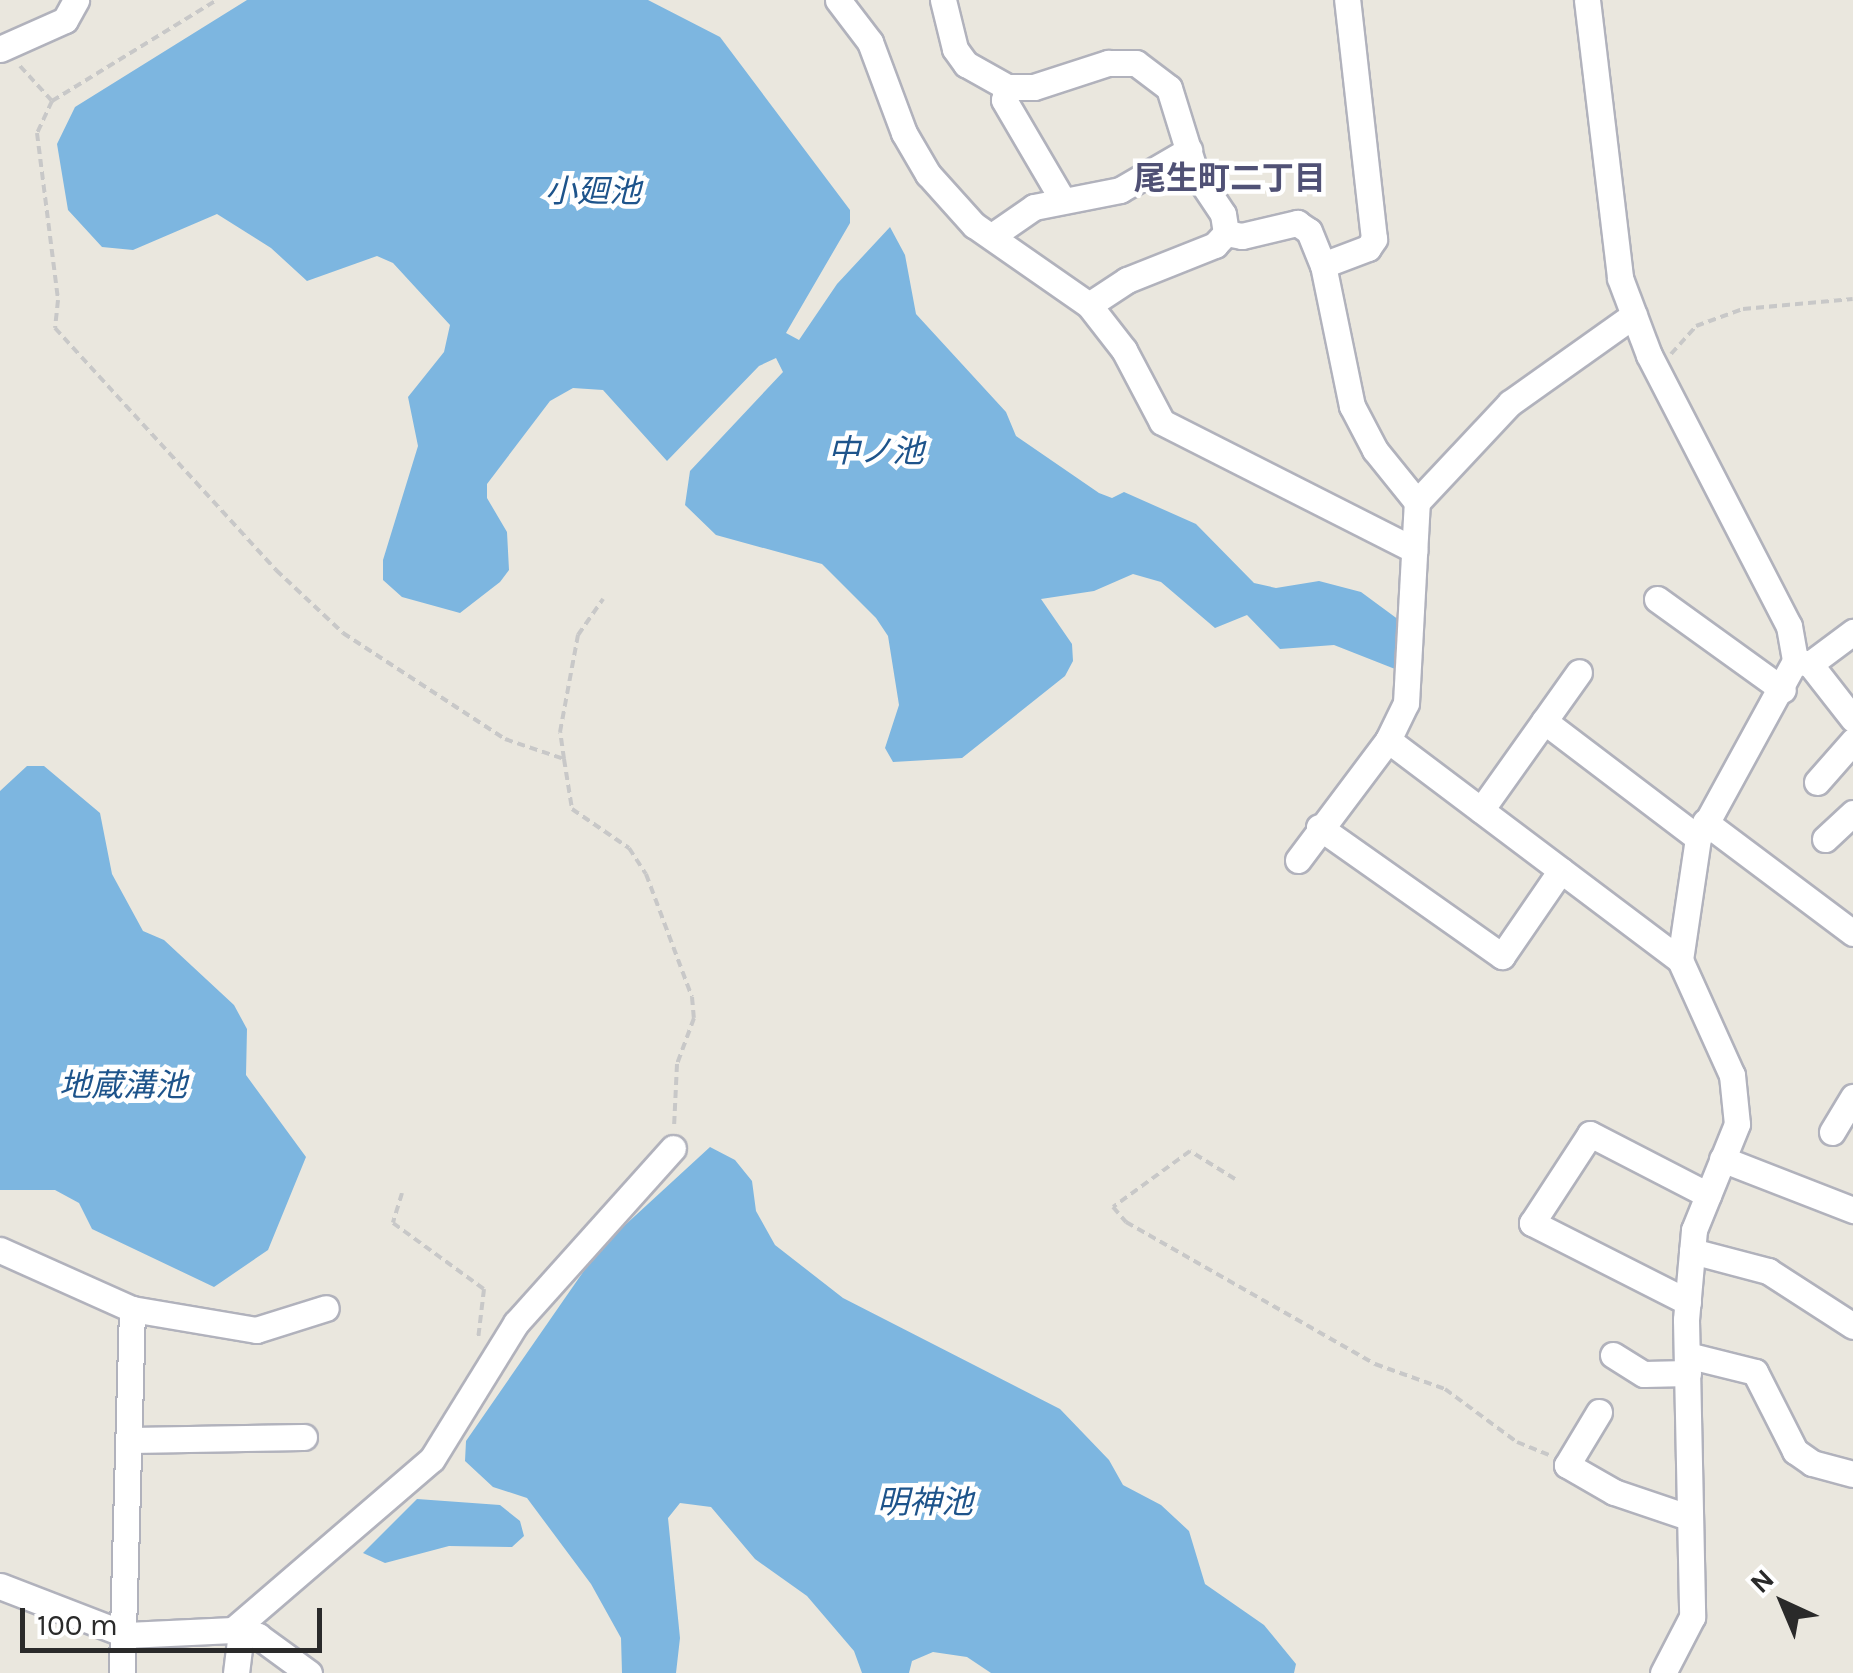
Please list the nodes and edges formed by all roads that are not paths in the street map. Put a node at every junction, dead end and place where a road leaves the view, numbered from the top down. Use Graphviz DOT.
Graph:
graph roads {
  1 [pos="76,0"];
  2 [pos="838,0"];
  3 [pos="942,0"];
  4 [pos="1347,0"];
  5 [pos="1587,0"];
  6 [pos="1,49"];
  7 [pos="1007,87"];
  8 [pos="1188,150"];
  9 [pos="1061,197"];
  10 [pos="1226,233"];
  11 [pos="992,236"];
  12 [pos="1323,265"];
  13 [pos="1089,306"];
  14 [pos="1634,315"];
  15 [pos="1417,502"];
  16 [pos="1414,550"];
  17 [pos="1657,600"];
  18 [pos="1853,632"];
  19 [pos="1803,662"];
  20 [pos="1579,672"];
  21 [pos="1782,690"];
  22 [pos="1853,719"];
  23 [pos="1544,721"];
  24 [pos="1388,740"];
  25 [pos="1853,740"];
  26 [pos="1818,782"];
  27 [pos="1480,810"];
  28 [pos="1853,813"];
  29 [pos="1319,827"];
  30 [pos="1702,830"];
  31 [pos="1825,839"];
  32 [pos="1298,860"];
  33 [pos="1561,870"];
  34 [pos="1853,933"];
  35 [pos="1680,960"];
  36 [pos="1853,1097"];
  37 [pos="1832,1132"];
  38 [pos="674,1148"];
  39 [pos="1722,1159"];
  40 [pos="1708,1195"];
  41 [pos="1853,1210"];
  42 [pos="0,1250"];
  43 [pos="1692,1252"];
  44 [pos="1688,1302"];
  45 [pos="326,1308"];
  46 [pos="132,1309"];
  47 [pos="1853,1326"];
  48 [pos="1613,1355"];
  49 [pos="1688,1364"];
  50 [pos="1599,1412"];
  51 [pos="304,1437"];
  52 [pos="130,1440"];
  53 [pos="1853,1474"];
  54 [pos="1688,1517"];
  55 [pos="0,1586"];
  56 [pos="237,1631"];
  57 [pos="127,1635"];
  58 [pos="122,1673"];
  59 [pos="236,1673"];
  60 [pos="308,1673"];
  61 [pos="1663,1673"];
  1 -- 6 [label="street"];
  2 -- 11 [label="street"];
  3 -- 7 [label="street"];
  4 -- 12 [label="street"];
  5 -- 14 [label="street"];
  7 -- 8 [label="street"];
  7 -- 9 [label="street"];
  8 -- 9 [label="street"];
  8 -- 10 [label="street"];
  9 -- 11 [label="street"];
  10 -- 12 [label="street"];
  10 -- 13 [label="street"];
  11 -- 13 [label="street"];
  12 -- 15 [label="street"];
  13 -- 16 [label="street"];
  14 -- 15 [label="street"];
  14 -- 19 [label="street"];
  15 -- 16 [label="street"];
  16 -- 24 [label="street"];
  17 -- 21 [label="street"];
  18 -- 19 [label="street"];
  19 -- 21 [label="street"];
  19 -- 22 [label="street"];
  20 -- 23 [label="street"];
  21 -- 30 [label="street"];
  23 -- 27 [label="street"];
  23 -- 30 [label="street"];
  24 -- 27 [label="street"];
  24 -- 29 [label="street"];
  25 -- 26 [label="street"];
  27 -- 33 [label="street"];
  28 -- 31 [label="street"];
  29 -- 32 [label="street"];
  29 -- 33 [label="street"];
  30 -- 34 [label="street"];
  30 -- 35 [label="street"];
  33 -- 35 [label="street"];
  35 -- 39 [label="street"];
  36 -- 37 [label="street"];
  38 -- 56 [label="street"];
  39 -- 40 [label="street"];
  39 -- 41 [label="street"];
  40 -- 43 [label="street"];
  40 -- 44 [label="street"];
  42 -- 46 [label="street"];
  43 -- 44 [label="street"];
  43 -- 47 [label="street"];
  44 -- 49 [label="street"];
  45 -- 46 [label="street"];
  46 -- 52 [label="street"];
  48 -- 49 [label="street"];
  49 -- 53 [label="street"];
  49 -- 54 [label="street"];
  50 -- 54 [label="street"];
  51 -- 52 [label="street"];
  52 -- 57 [label="street"];
  54 -- 61 [label="street"];
  55 -- 57 [label="street"];
  56 -- 57 [label="street"];
  56 -- 59 [label="street"];
  56 -- 60 [label="street"];
  57 -- 58 [label="street"];
}
